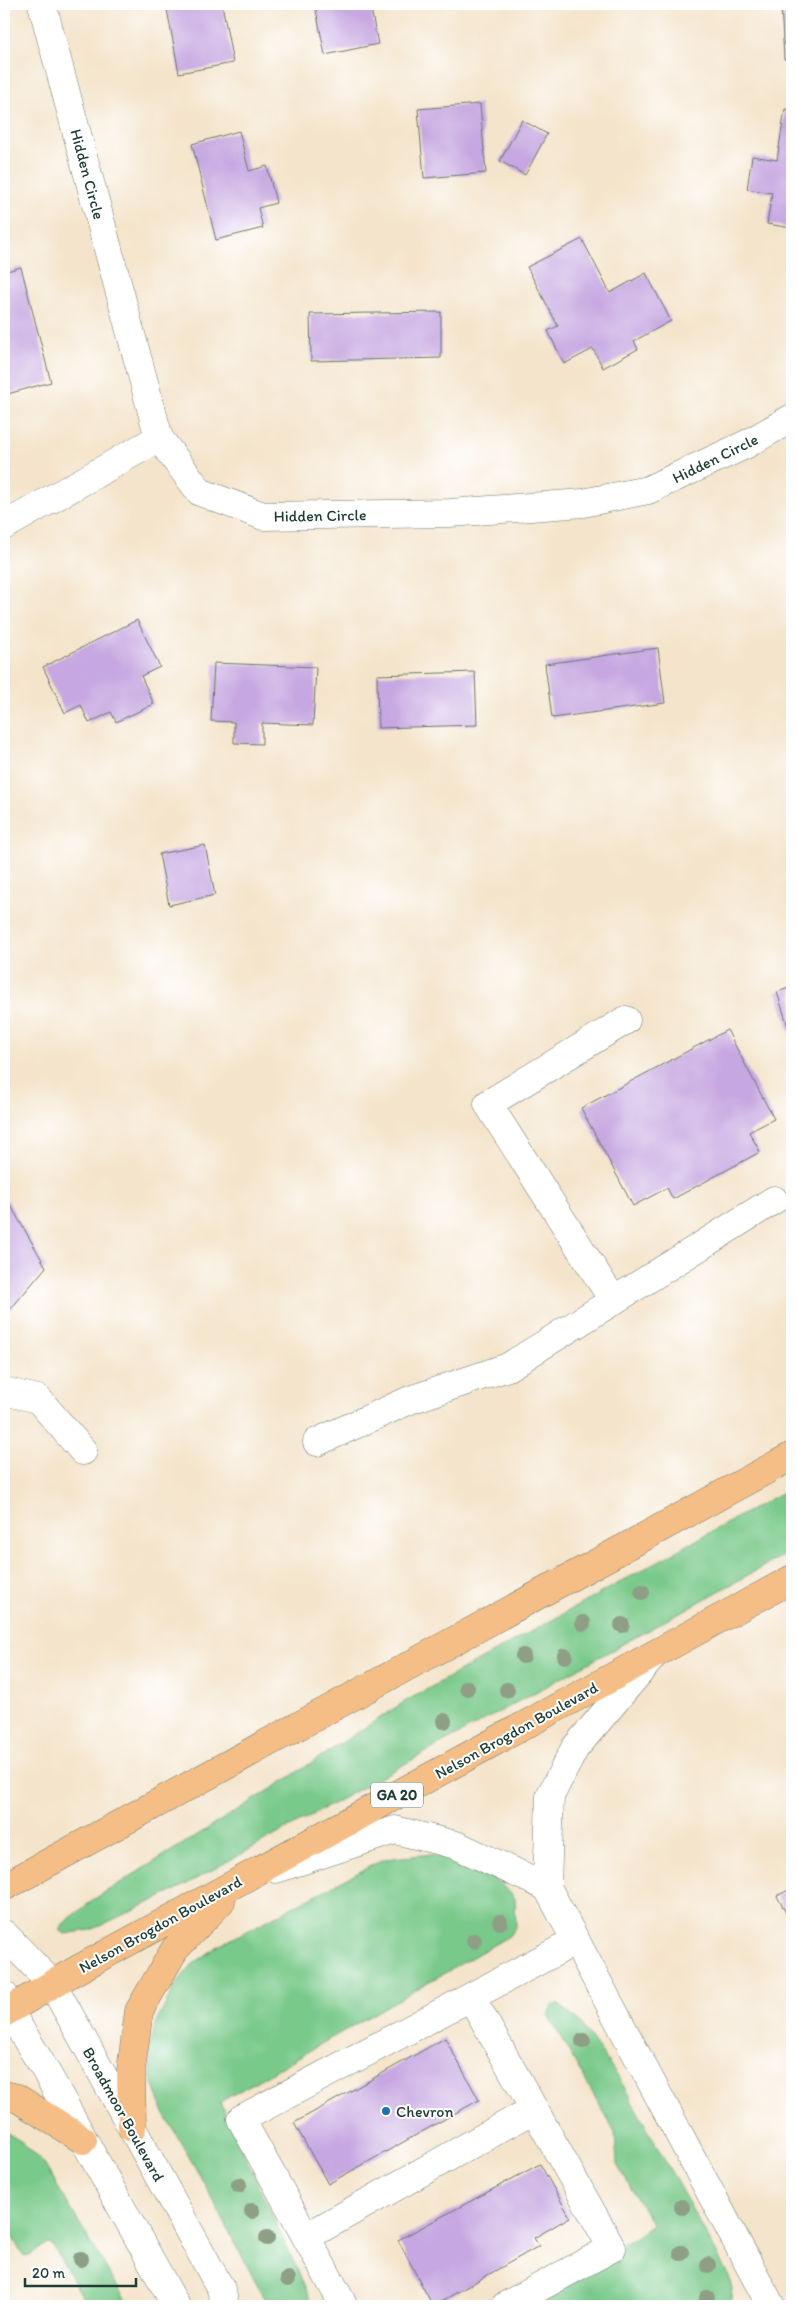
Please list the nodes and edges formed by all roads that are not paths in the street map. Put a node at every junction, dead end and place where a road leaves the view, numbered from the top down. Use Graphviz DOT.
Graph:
graph roads {
  1 [pos="42,4"];
  2 [pos="792,418"];
  3 [pos="158,438"];
  4 [pos="4,526"];
  5 [pos="626,1020"];
  6 [pos="774,1200"];
  7 [pos="613,1300"];
  8 [pos="4,1394"];
  9 [pos="317,1442"];
  10 [pos="83,1450"];
  11 [pos="792,1456"];
  12 [pos="792,1579"];
  13 [pos="654,1654"];
  14 [pos="239,1882"];
  15 [pos="4,1887"];
  16 [pos="547,1887"];
  17 [pos="4,1934"];
  18 [pos="576,1941"];
  19 [pos="53,1985"];
  20 [pos="471,1997"];
  21 [pos="5,2007"];
  22 [pos="4,2095"];
  23 [pos="534,2109"];
  24 [pos="132,2128"];
  25 [pos="83,2140"];
  26 [pos="306,2238"];
  27 [pos="176,2306"];
  28 [pos="225,2306"];
  29 [pos="344,2306"];
  30 [pos="505,2306"];
  31 [pos="771,2306"];
  1 -- 3 [label="street, Hidden Circle"];
  2 -- 3 [label="street, Hidden Circle"];
  3 -- 4 [label="street"];
  5 -- 7 [label="street"];
  6 -- 7 [label="street"];
  7 -- 9 [label="street"];
  8 -- 10 [label="street"];
  11 -- 15 [label="highway"];
  12 -- 13 [label="highway, Nelson Brogdon Boulevard / GA 20"];
  13 -- 14 [label="highway, Nelson Brogdon Boulevard / GA 20"];
  13 -- 16 [label="street"];
  14 -- 16 [label="street"];
  14 -- 19 [label="highway, Nelson Brogdon Boulevard / GA 20"];
  14 -- 24 [label="highway"];
  16 -- 18 [label="street"];
  17 -- 19 [label="street, Broadmoor Boulevard"];
  18 -- 20 [label="street"];
  18 -- 31 [label="street"];
  19 -- 21 [label="highway, Nelson Brogdon Boulevard / GA 20"];
  19 -- 24 [label="street, Broadmoor Boulevard"];
  20 -- 23 [label="street"];
  20 -- 26 [label="street"];
  21 -- 25 [label="street"];
  22 -- 25 [label="highway"];
  23 -- 26 [label="street"];
  23 -- 30 [label="street"];
  24 -- 28 [label="street, Broadmoor Boulevard"];
  25 -- 27 [label="street"];
  26 -- 29 [label="street"];
}
